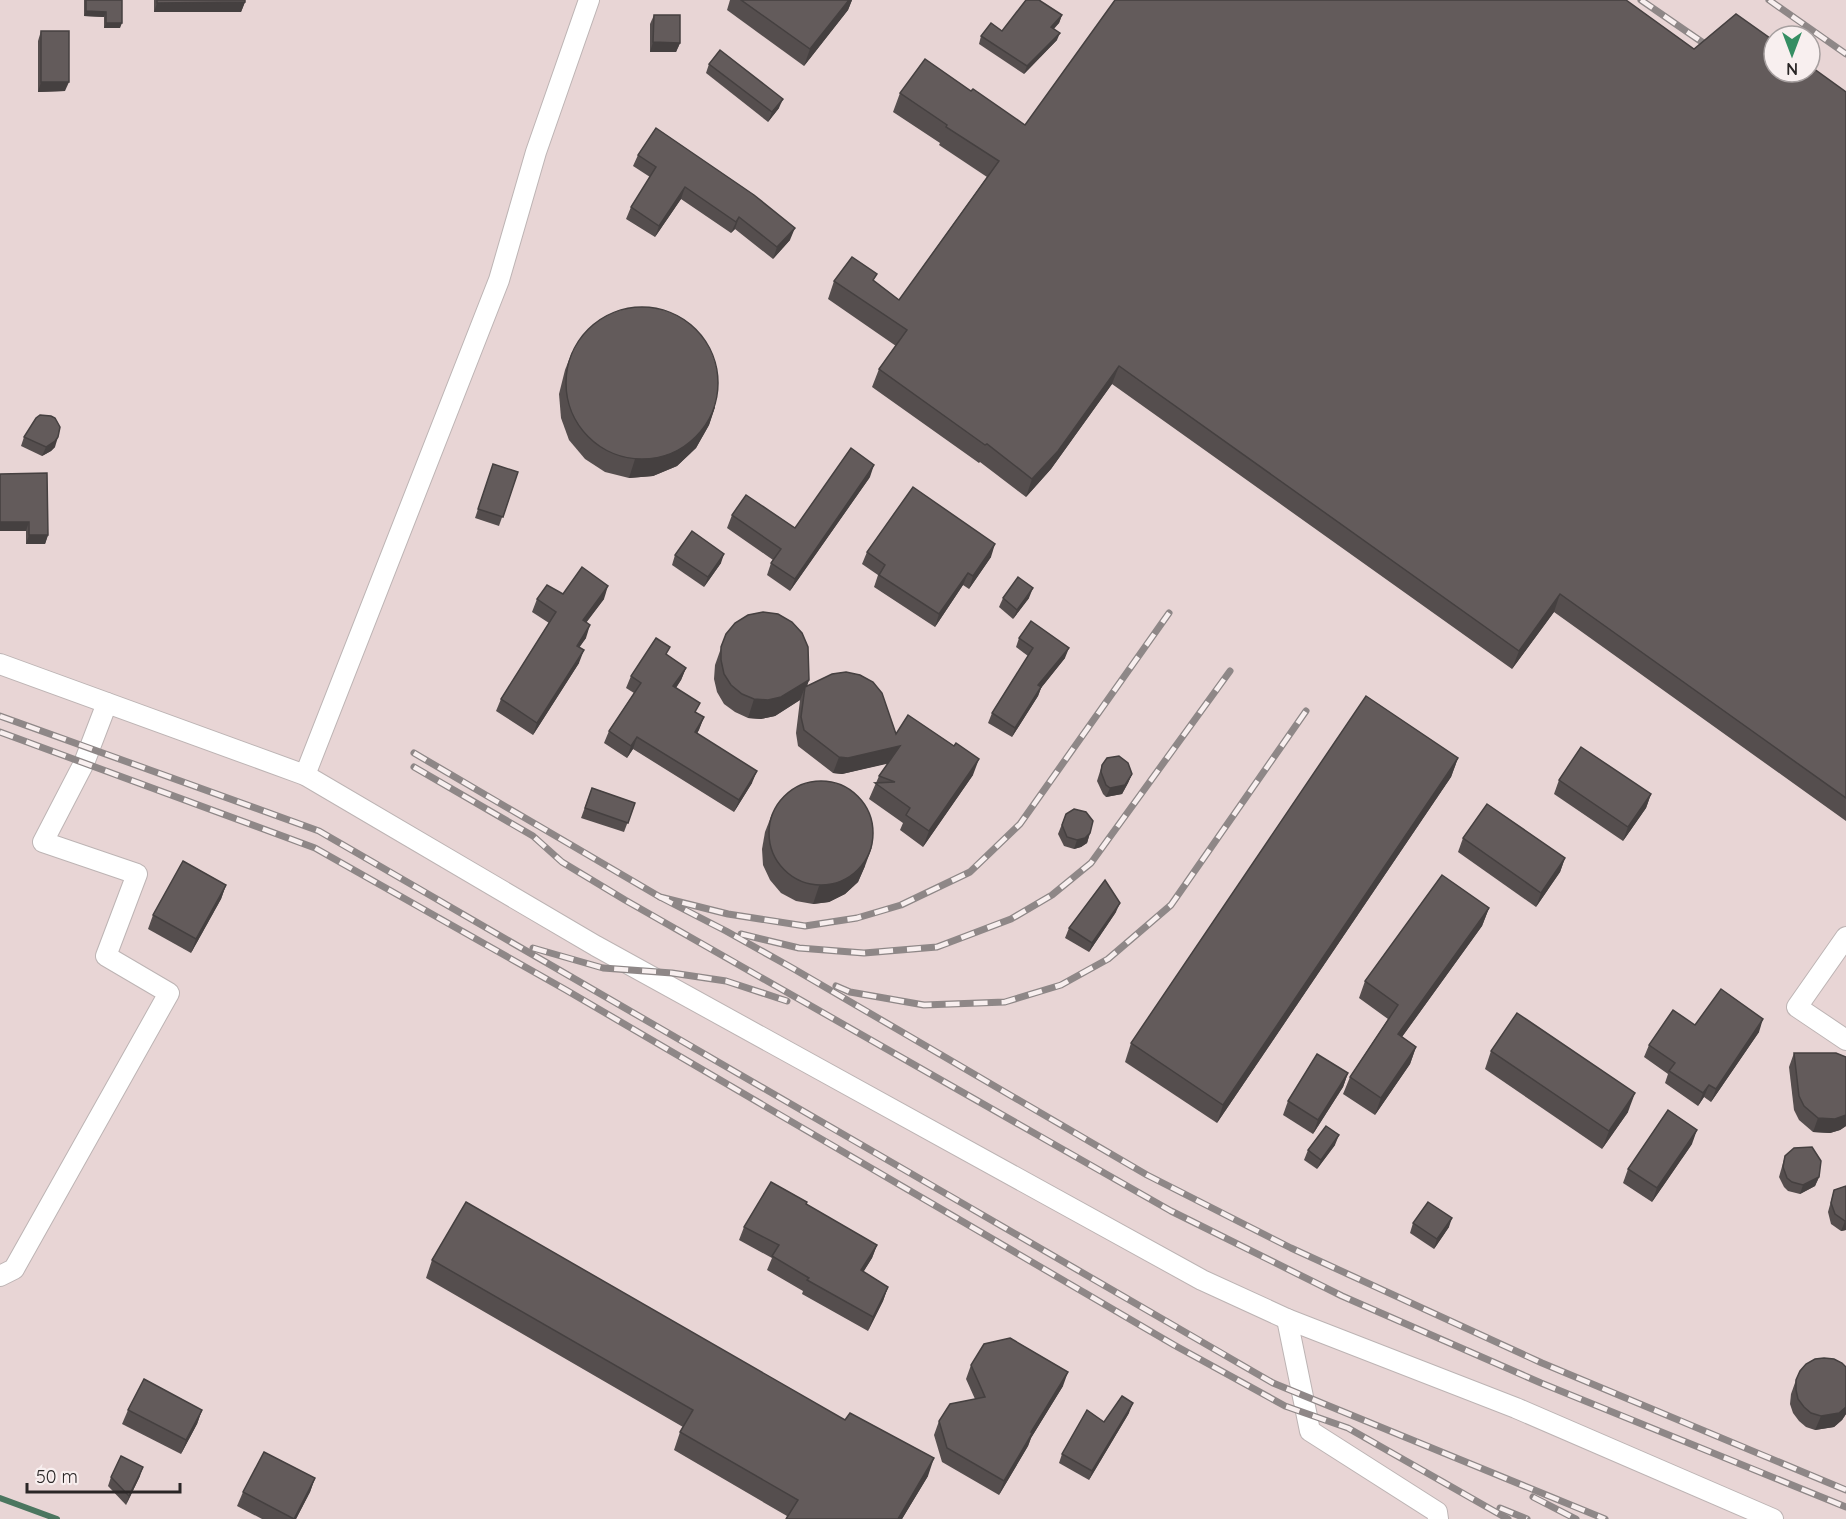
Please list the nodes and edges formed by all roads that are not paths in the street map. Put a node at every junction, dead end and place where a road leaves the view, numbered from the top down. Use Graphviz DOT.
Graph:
graph roads {
  1 [pos="589,0"];
  2 [pos="0,664"];
  3 [pos="107,703"];
  4 [pos="304,775"];
  5 [pos="1846,937"];
  6 [pos="1846,1040"];
  7 [pos="0,1276"];
  8 [pos="1287,1319"];
  9 [pos="1438,1519"];
  10 [pos="1773,1519"];
  1 -- 4 [label="lane"];
  2 -- 3 [label="lane"];
  3 -- 4 [label="lane"];
  3 -- 7 [label="lane"];
  4 -- 8 [label="lane"];
  5 -- 6 [label="lane"];
  8 -- 9 [label="lane"];
  8 -- 10 [label="lane"];
}
